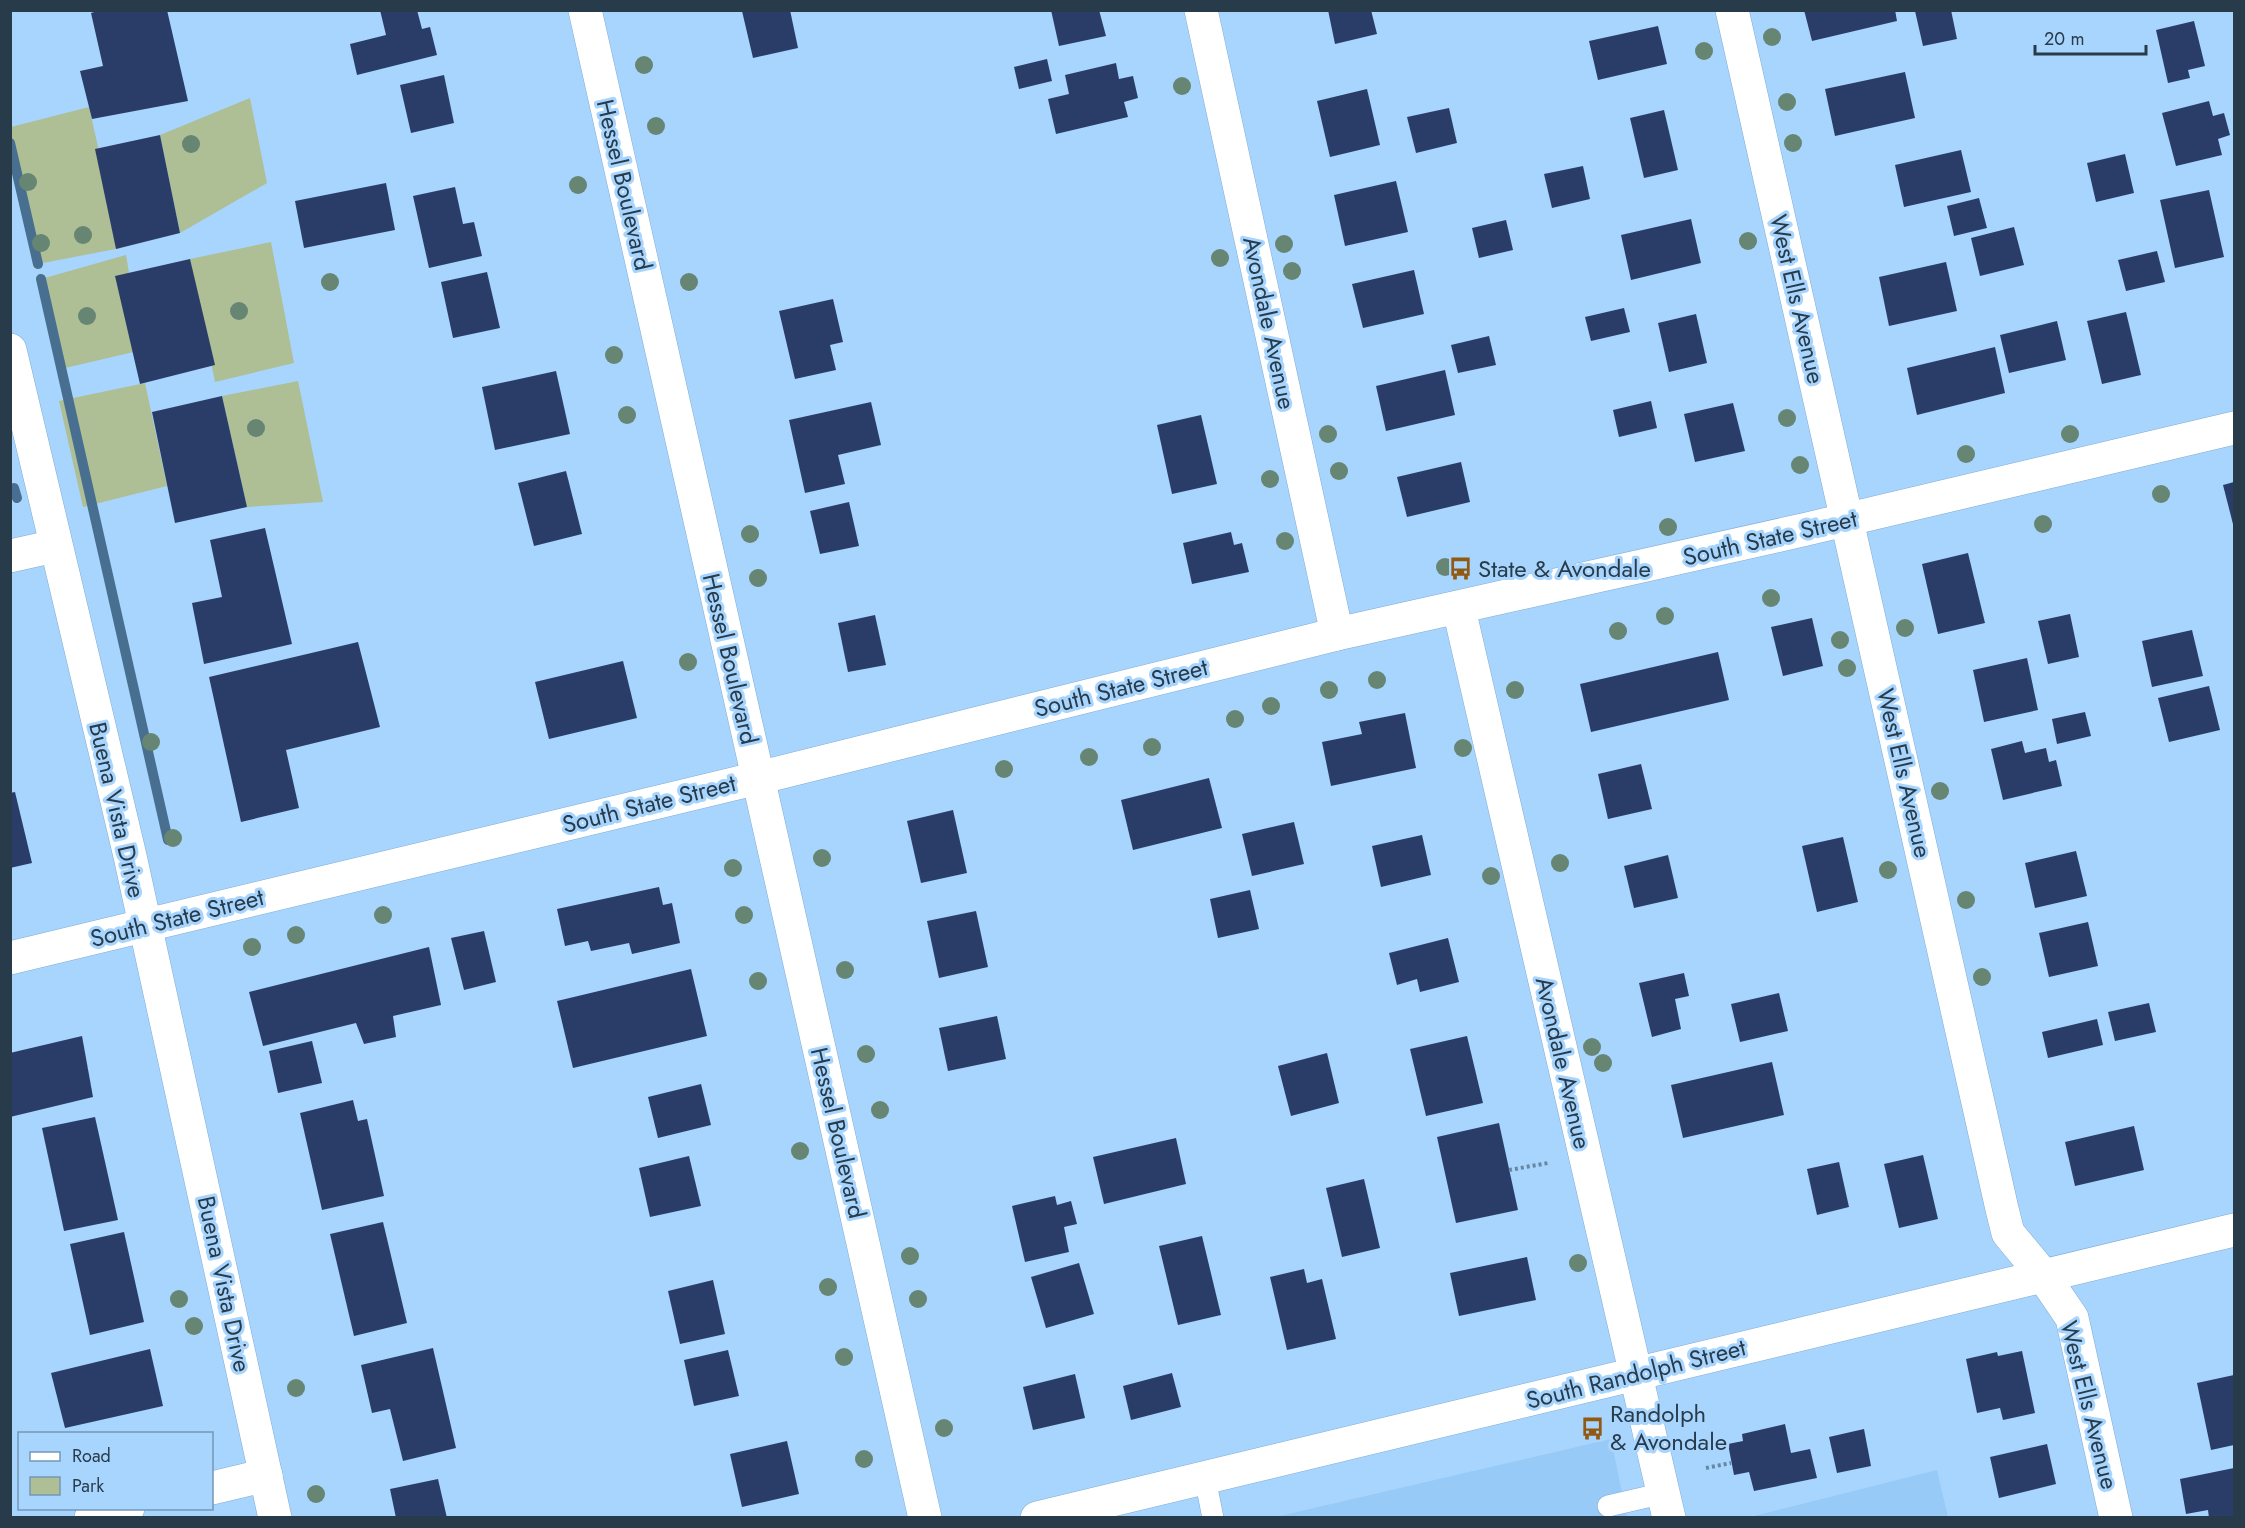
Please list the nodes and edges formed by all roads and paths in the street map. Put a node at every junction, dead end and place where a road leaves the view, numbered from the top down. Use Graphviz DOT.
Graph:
graph roads {
  1 [pos="585,10"];
  2 [pos="1201,10"];
  3 [pos="1732,10"];
  4 [pos="10,350"];
  5 [pos="2235,428"];
  6 [pos="1846,520"];
  7 [pos="55,546"];
  8 [pos="10,556"];
  9 [pos="1459,609"];
  10 [pos="1337,634"];
  11 [pos="758,778"];
  12 [pos="144,926"];
  13 [pos="10,958"];
  14 [pos="1548,1162"];
  15 [pos="1509,1170"];
  16 [pos="2235,1230"];
  17 [pos="2042,1274"];
  18 [pos="1635,1374"];
  19 [pos="1731,1463"];
  20 [pos="1706,1468"];
  21 [pos="266,1474"];
  22 [pos="1205,1478"];
  23 [pos="213,1488"];
  24 [pos="1666,1505"];
  25 [pos="1608,1506"];
  26 [pos="124,1510"];
  27 [pos="91,1518"];
  28 [pos="275,1518"];
  29 [pos="926,1518"];
  30 [pos="1037,1518"];
  31 [pos="1213,1518"];
  32 [pos="2116,1518"];
  1 -- 11 [label="street, Hessel Boulevard"];
  2 -- 10 [label="street, Avondale Avenue"];
  3 -- 6 [label="street, West Ells Avenue"];
  4 -- 7 [label="street, Buena Vista Drive"];
  5 -- 6 [label="street, South State Street"];
  6 -- 9 [label="street, South State Street"];
  6 -- 17 [label="street, West Ells Avenue"];
  7 -- 8 [label="street"];
  7 -- 12 [label="street, Buena Vista Drive"];
  9 -- 10 [label="street, South State Street"];
  9 -- 18 [label="street, Avondale Avenue"];
  10 -- 11 [label="street, South State Street"];
  11 -- 12 [label="street, South State Street"];
  11 -- 29 [label="street, Hessel Boulevard"];
  12 -- 13 [label="street, South State Street"];
  12 -- 21 [label="street, Buena Vista Drive"];
  14 -- 15 [label="path"];
  16 -- 17 [label="street, South Randolph Street"];
  17 -- 18 [label="street, South Randolph Street"];
  17 -- 32 [label="street, West Ells Avenue"];
  18 -- 22 [label="street, South Randolph Street"];
  18 -- 24 [label="street, Avondale Avenue"];
  19 -- 20 [label="path"];
  21 -- 23 [label="street"];
  21 -- 28 [label="street, Buena Vista Drive"];
  22 -- 30 [label="street, South Randolph Street"];
  22 -- 31 [label="lane"];
  24 -- 25 [label="lane"];
  26 -- 27 [label="street"];
}
